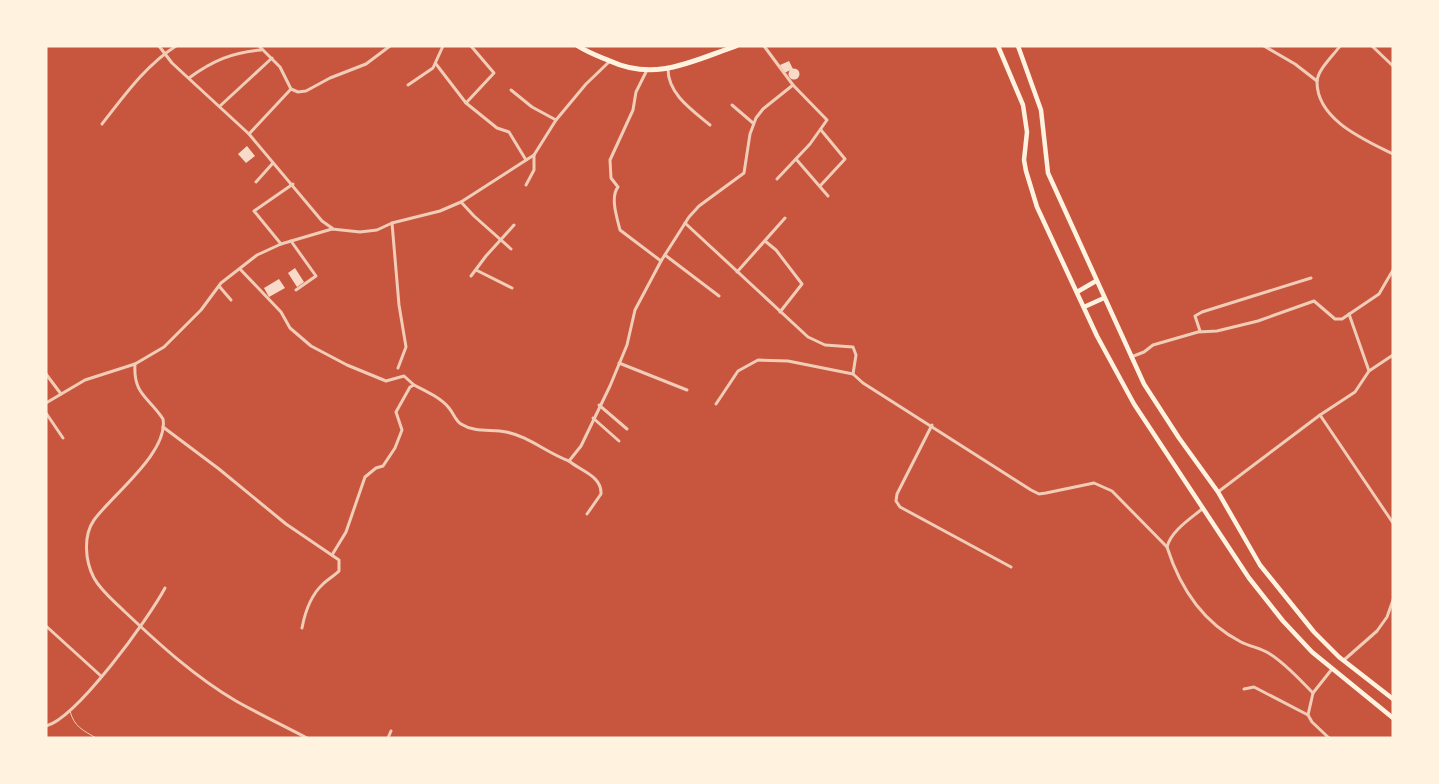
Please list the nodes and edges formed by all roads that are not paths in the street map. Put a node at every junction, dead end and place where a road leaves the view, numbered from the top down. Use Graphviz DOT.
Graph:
graph roads {
  1 [pos="159,46"];
  2 [pos="176,46"];
  3 [pos="390,46"];
  4 [pos="443,46"];
  5 [pos="471,46"];
  6 [pos="578,46"];
  7 [pos="736,46"];
  8 [pos="764,46"];
  9 [pos="998,46"];
  10 [pos="1018,46"];
  11 [pos="1264,46"];
  12 [pos="1340,46"];
  13 [pos="1372,46"];
  14 [pos="260,48"];
  15 [pos="165,54"];
  16 [pos="272,58"];
  17 [pos="610,61"];
  18 [pos="436,64"];
  19 [pos="1393,66"];
  20 [pos="668,69"];
  21 [pos="646,72"];
  22 [pos="189,78"];
  23 [pos="1316,82"];
  24 [pos="408,85"];
  25 [pos="793,85"];
  26 [pos="291,89"];
  27 [pos="511,90"];
  28 [pos="466,102"];
  29 [pos="732,105"];
  30 [pos="220,106"];
  31 [pos="556,120"];
  32 [pos="753,123"];
  33 [pos="102,124"];
  34 [pos="710,125"];
  35 [pos="821,130"];
  36 [pos="249,134"];
  37 [pos="534,154"];
  38 [pos="1393,154"];
  39 [pos="796,159"];
  40 [pos="526,160"];
  41 [pos="273,163"];
  42 [pos="777,179"];
  43 [pos="256,182"];
  44 [pos="293,184"];
  45 [pos="526,184"];
  46 [pos="820,186"];
  47 [pos="828,196"];
  48 [pos="461,202"];
  49 [pos="785,218"];
  50 [pos="392,223"];
  51 [pos="685,223"];
  52 [pos="514,225"];
  53 [pos="332,229"];
  54 [pos="501,240"];
  55 [pos="291,241"];
  56 [pos="765,241"];
  57 [pos="281,244"];
  58 [pos="511,249"];
  59 [pos="665,255"];
  60 [pos="661,261"];
  61 [pos="240,269"];
  62 [pos="476,270"];
  63 [pos="1393,270"];
  64 [pos="737,272"];
  65 [pos="471,276"];
  66 [pos="1311,278"];
  67 [pos="1096,281"];
  68 [pos="218,286"];
  69 [pos="512,288"];
  70 [pos="296,290"];
  71 [pos="1077,292"];
  72 [pos="719,296"];
  73 [pos="1104,298"];
  74 [pos="231,300"];
  75 [pos="1084,307"];
  76 [pos="780,312"];
  77 [pos="1349,314"];
  78 [pos="1200,332"];
  79 [pos="1393,355"];
  80 [pos="1130,357"];
  81 [pos="619,363"];
  82 [pos="135,364"];
  83 [pos="398,368"];
  84 [pos="1368,371"];
  85 [pos="46,374"];
  86 [pos="853,374"];
  87 [pos="414,386"];
  88 [pos="687,390"];
  89 [pos="61,394"];
  90 [pos="46,403"];
  91 [pos="716,404"];
  92 [pos="599,405"];
  93 [pos="46,413"];
  94 [pos="1320,415"];
  95 [pos="593,418"];
  96 [pos="932,425"];
  97 [pos="163,427"];
  98 [pos="627,429"];
  99 [pos="63,438"];
  100 [pos="620,441"];
  101 [pos="569,461"];
  102 [pos="1218,492"];
  103 [pos="1202,509"];
  104 [pos="587,514"];
  105 [pos="1393,523"];
  106 [pos="1167,547"];
  107 [pos="332,555"];
  108 [pos="1011,567"];
  109 [pos="165,588"];
  110 [pos="1393,600"];
  111 [pos="46,626"];
  112 [pos="140,627"];
  113 [pos="302,628"];
  114 [pos="1344,660"];
  115 [pos="1332,669"];
  116 [pos="101,676"];
  117 [pos="1244,689"];
  118 [pos="1313,693"];
  119 [pos="1393,699"];
  120 [pos="69,710"];
  121 [pos="1308,715"];
  122 [pos="1393,718"];
  123 [pos="46,726"];
  124 [pos="391,731"];
  125 [pos="96,738"];
  126 [pos="307,738"];
  127 [pos="388,738"];
  128 [pos="1329,738"];
  1 -- 15 [label="street"];
  2 -- 15 [label="street"];
  3 -- 26 [label="street"];
  4 -- 18 [label="street"];
  5 -- 28 [label="street"];
  6 -- 17 [label="main road"];
  7 -- 20 [label="main road"];
  8 -- 25 [label="street"];
  9 -- 71 [label="main road"];
  10 -- 67 [label="main road"];
  11 -- 23 [label="street"];
  12 -- 23 [label="street"];
  13 -- 19 [label="street"];
  14 -- 16 [label="street"];
  14 -- 22 [label="street"];
  15 -- 22 [label="street"];
  15 -- 33 [label="street"];
  16 -- 26 [label="street"];
  16 -- 30 [label="street"];
  17 -- 21 [label="main road"];
  17 -- 31 [label="street"];
  18 -- 24 [label="street"];
  18 -- 28 [label="street"];
  20 -- 21 [label="main road"];
  20 -- 34 [label="street"];
  21 -- 60 [label="street"];
  22 -- 30 [label="street"];
  23 -- 38 [label="street"];
  25 -- 32 [label="street"];
  25 -- 35 [label="street"];
  26 -- 36 [label="street"];
  27 -- 31 [label="street"];
  28 -- 40 [label="street"];
  29 -- 32 [label="street"];
  30 -- 36 [label="street"];
  31 -- 37 [label="street"];
  32 -- 51 [label="street"];
  35 -- 39 [label="street"];
  35 -- 46 [label="street"];
  36 -- 41 [label="street"];
  37 -- 40 [label="street"];
  37 -- 45 [label="street"];
  39 -- 42 [label="street"];
  39 -- 46 [label="street"];
  40 -- 48 [label="street"];
  41 -- 43 [label="street"];
  41 -- 44 [label="street"];
  44 -- 53 [label="street"];
  44 -- 57 [label="street"];
  46 -- 47 [label="street"];
  48 -- 50 [label="street"];
  48 -- 54 [label="street"];
  49 -- 56 [label="street"];
  50 -- 53 [label="street"];
  50 -- 83 [label="street"];
  51 -- 59 [label="street"];
  51 -- 64 [label="street"];
  52 -- 54 [label="street"];
  53 -- 55 [label="street"];
  54 -- 58 [label="street"];
  54 -- 62 [label="street"];
  55 -- 57 [label="street"];
  55 -- 70 [label="street"];
  56 -- 64 [label="street"];
  56 -- 76 [label="street"];
  57 -- 61 [label="street"];
  59 -- 60 [label="street"];
  59 -- 72 [label="street"];
  60 -- 81 [label="street"];
  61 -- 68 [label="street"];
  61 -- 87 [label="street"];
  62 -- 65 [label="street"];
  62 -- 69 [label="street"];
  63 -- 77 [label="street"];
  64 -- 76 [label="street"];
  66 -- 78 [label="street"];
  67 -- 71 [label="main road"];
  67 -- 73 [label="main road"];
  68 -- 74 [label="street"];
  68 -- 82 [label="street"];
  71 -- 75 [label="main road"];
  73 -- 75 [label="main road"];
  73 -- 80 [label="main road"];
  75 -- 103 [label="main road"];
  76 -- 86 [label="street"];
  77 -- 78 [label="street"];
  77 -- 84 [label="street"];
  78 -- 80 [label="street"];
  79 -- 84 [label="street"];
  80 -- 102 [label="main road"];
  81 -- 88 [label="street"];
  81 -- 92 [label="street"];
  82 -- 89 [label="street"];
  82 -- 97 [label="street"];
  84 -- 94 [label="street"];
  85 -- 89 [label="street"];
  86 -- 91 [label="street"];
  86 -- 96 [label="street"];
  87 -- 101 [label="street"];
  87 -- 107 [label="street"];
  89 -- 90 [label="street"];
  92 -- 95 [label="street"];
  92 -- 98 [label="street"];
  93 -- 99 [label="street"];
  94 -- 102 [label="street"];
  94 -- 105 [label="street"];
  95 -- 100 [label="street"];
  95 -- 101 [label="street"];
  96 -- 106 [label="street"];
  96 -- 108 [label="street"];
  97 -- 107 [label="street"];
  97 -- 112 [label="street"];
  101 -- 104 [label="street"];
  102 -- 114 [label="main road"];
  103 -- 106 [label="street"];
  103 -- 115 [label="main road"];
  106 -- 118 [label="street"];
  107 -- 113 [label="street"];
  109 -- 112 [label="street"];
  110 -- 114 [label="street"];
  111 -- 116 [label="street"];
  112 -- 116 [label="street"];
  112 -- 126 [label="street"];
  114 -- 119 [label="main road"];
  115 -- 118 [label="street"];
  115 -- 122 [label="main road"];
  116 -- 120 [label="street"];
  117 -- 121 [label="street"];
  118 -- 121 [label="street"];
  120 -- 123 [label="street"];
  120 -- 125 [label="lane"];
  121 -- 128 [label="street"];
  124 -- 127 [label="street"];
}
